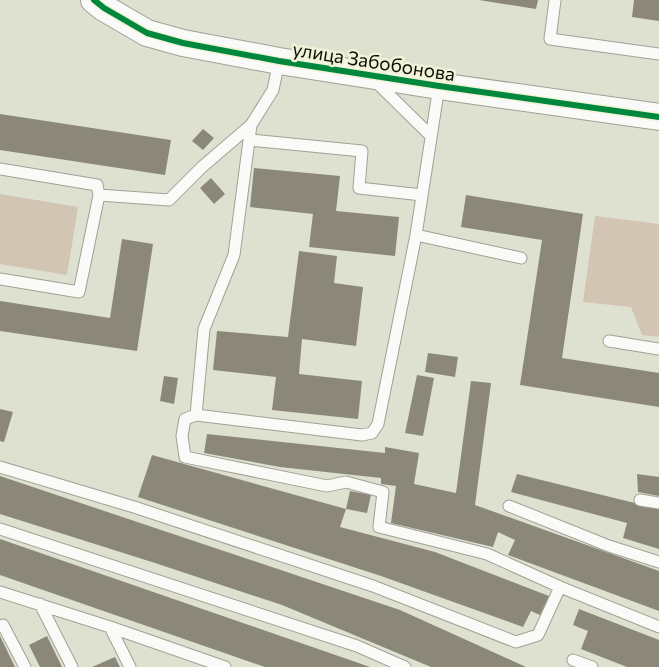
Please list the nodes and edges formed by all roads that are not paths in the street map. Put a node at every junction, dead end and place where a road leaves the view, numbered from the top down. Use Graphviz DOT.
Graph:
graph roads {
  1 [pos="94,0"];
  2 [pos="555,0"];
  3 [pos="659,54"];
  4 [pos="279,61"];
  5 [pos="369,75"];
  6 [pos="438,86"];
  7 [pos="659,117"];
  8 [pos="251,125"];
  9 [pos="431,136"];
  10 [pos="250,140"];
  11 [pos="0,169"];
  12 [pos="99,195"];
  13 [pos="422,196"];
  14 [pos="416,235"];
  15 [pos="521,258"];
  16 [pos="0,279"];
  17 [pos="609,341"];
  18 [pos="659,349"];
  19 [pos="196,415"];
  20 [pos="0,467"];
  21 [pos="640,500"];
  22 [pos="659,503"];
  23 [pos="509,506"];
  24 [pos="0,529"];
  25 [pos="659,562"];
  26 [pos="560,587"];
  27 [pos="0,592"];
  28 [pos="40,604"];
  29 [pos="3,625"];
  30 [pos="110,627"];
  31 [pos="659,627"];
  32 [pos="573,660"];
  33 [pos="25,667"];
  34 [pos="72,667"];
  35 [pos="130,667"];
  36 [pos="224,667"];
  37 [pos="405,667"];
  38 [pos="592,667"];
  1 -- 4 [label="street, улица Забобонова"];
  2 -- 3 [label="lane"];
  4 -- 5 [label="street, улица Забобонова"];
  4 -- 8 [label="lane"];
  5 -- 6 [label="street, улица Забобонова"];
  5 -- 9 [label="lane"];
  6 -- 7 [label="street, улица Забобонова"];
  6 -- 9 [label="lane"];
  8 -- 10 [label="lane"];
  8 -- 12 [label="lane"];
  9 -- 13 [label="lane"];
  10 -- 13 [label="lane"];
  10 -- 19 [label="lane"];
  11 -- 12 [label="lane"];
  12 -- 16 [label="lane"];
  13 -- 14 [label="lane"];
  14 -- 15 [label="lane"];
  14 -- 19 [label="lane"];
  17 -- 18 [label="lane"];
  19 -- 26 [label="lane"];
  20 -- 26 [label="lane"];
  21 -- 22 [label="lane"];
  23 -- 25 [label="lane"];
  24 -- 37 [label="lane"];
  26 -- 31 [label="lane"];
  27 -- 28 [label="lane"];
  28 -- 30 [label="lane"];
  28 -- 34 [label="lane"];
  29 -- 33 [label="lane"];
  30 -- 35 [label="lane"];
  30 -- 36 [label="lane"];
  32 -- 38 [label="lane"];
}
